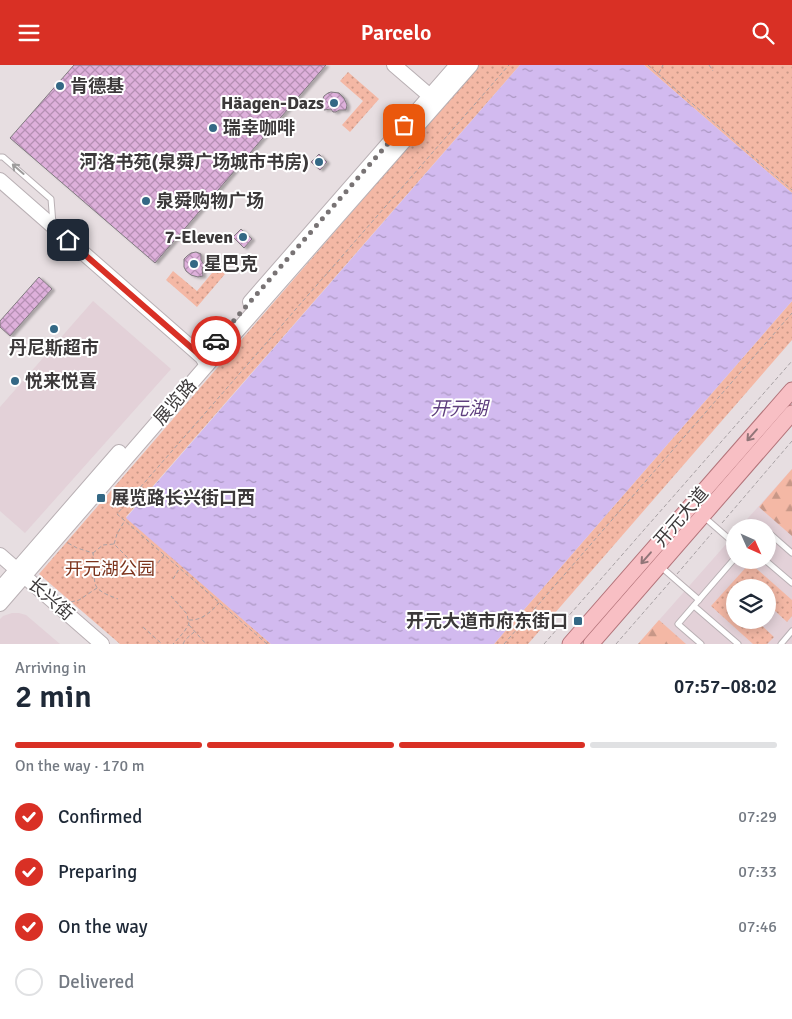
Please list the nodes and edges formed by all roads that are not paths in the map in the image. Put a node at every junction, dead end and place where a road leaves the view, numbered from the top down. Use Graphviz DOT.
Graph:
graph roads {
  1 [pos="394,65"];
  2 [pos="404,65"];
  3 [pos="458,65"];
  4 [pos="471,65"];
  5 [pos="436,97"];
  6 [pos="0,157"];
  7 [pos="0,181"];
  8 [pos="0,189"];
  9 [pos="53,227"];
  10 [pos="202,361"];
  11 [pos="790,397"];
  12 [pos="792,413"];
  13 [pos="703,516"];
  14 [pos="726,536"];
  15 [pos="776,539"];
  16 [pos="792,553"];
  17 [pos="0,555"];
  18 [pos="0,564"];
  19 [pos="660,566"];
  20 [pos="726,568"];
  21 [pos="776,569"];
  22 [pos="18,576"];
  23 [pos="792,583"];
  24 [pos="0,589"];
  25 [pos="699,600"];
  26 [pos="0,604"];
  27 [pos="694,606"];
  28 [pos="791,636"];
  29 [pos="91,644"];
  30 [pos="102,644"];
  31 [pos="570,644"];
  32 [pos="592,644"];
  33 [pos="701,644"];
  34 [pos="738,644"];
  35 [pos="781,644"];
  1 -- 5 [label="street"];
  2 -- 5 [label="street"];
  3 -- 5 [label="street, 展览路"];
  4 -- 5 [label="street, 展览路"];
  5 -- 10 [label="street, 展览路"];
  9 -- 6 [label="lane, one-way"];
  7 -- 9 [label="street"];
  8 -- 10 [label="street"];
  9 -- 10 [label="street"];
  10 -- 22 [label="street, 展览路"];
  11 -- 12 [label="street"];
  11 -- 31 [label="main road, 开元大道, one-way"];
  12 -- 13 [label="main road, 开元大道"];
  13 -- 14 [label="lane"];
  13 -- 19 [label="main road, 开元大道"];
  15 -- 16 [label="lane"];
  17 -- 22 [label="street, 长兴街"];
  18 -- 22 [label="street, 长兴街"];
  19 -- 25 [label="lane"];
  19 -- 32 [label="main road, 开元大道"];
  20 -- 25 [label="lane"];
  21 -- 23 [label="lane"];
  22 -- 24 [label="street, 展览路"];
  22 -- 26 [label="street, 展览路"];
  22 -- 29 [label="street, 长兴街"];
  22 -- 30 [label="street, 长兴街"];
  25 -- 27 [label="lane"];
  27 -- 33 [label="lane"];
  27 -- 34 [label="lane"];
  28 -- 35 [label="lane"];
}
